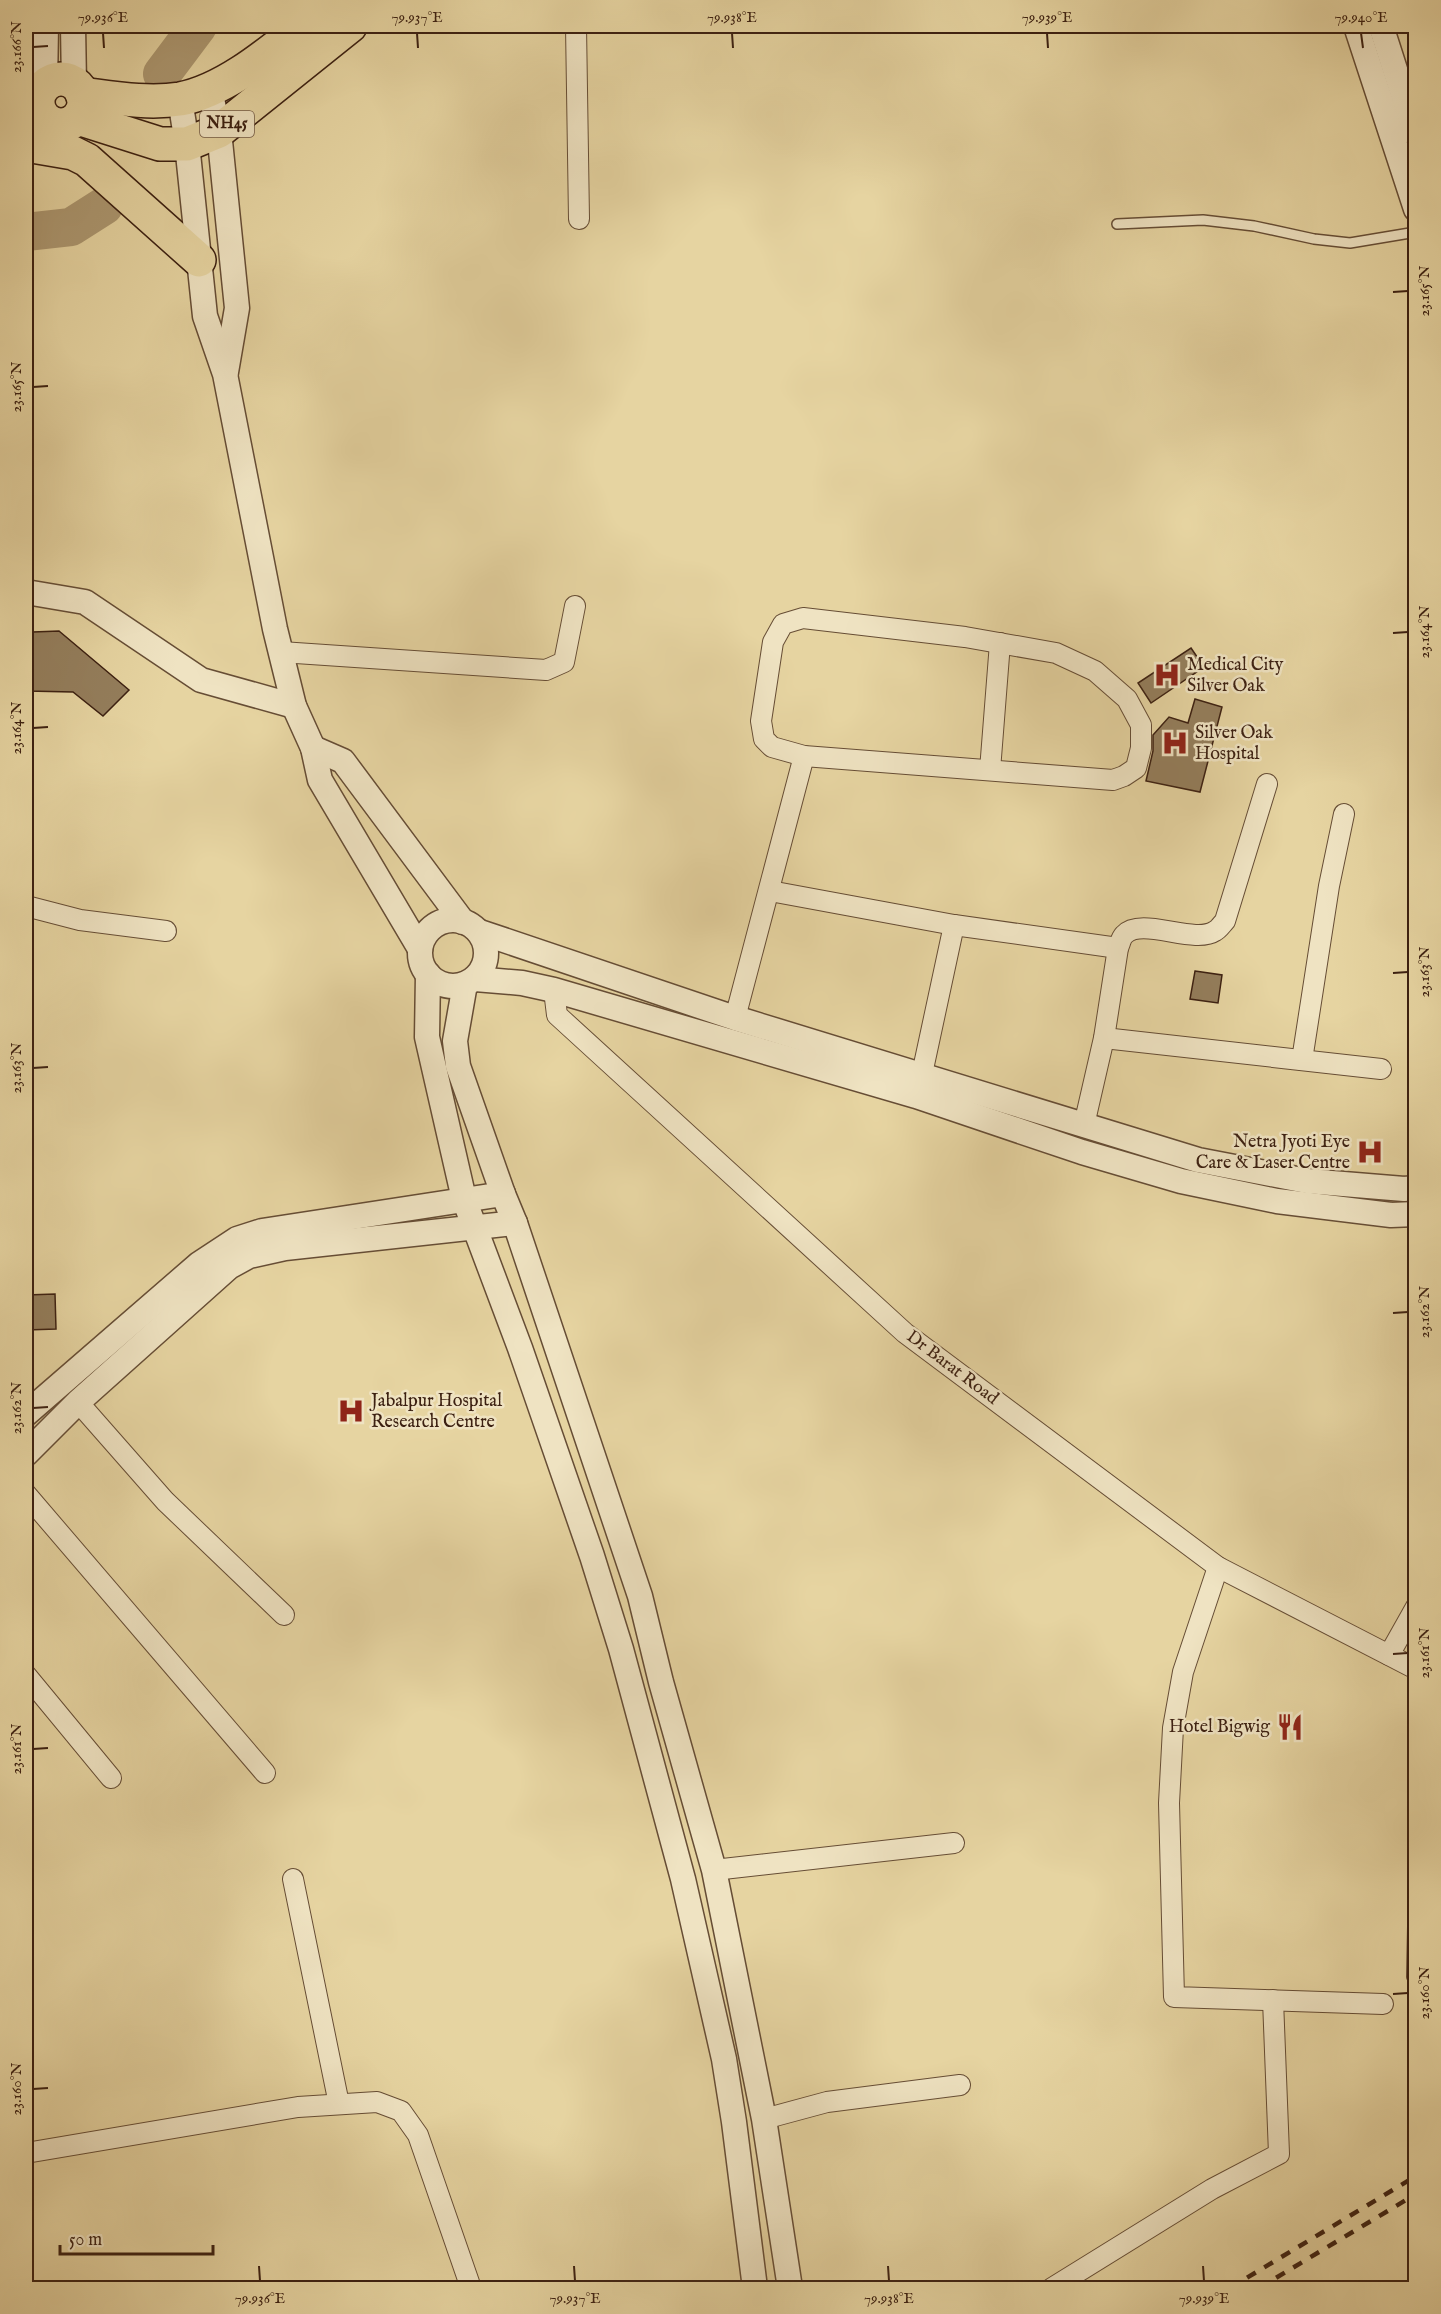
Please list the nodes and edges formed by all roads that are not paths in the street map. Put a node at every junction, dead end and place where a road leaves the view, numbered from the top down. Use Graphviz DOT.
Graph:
graph roads {
  1 [pos="46,26"];
  2 [pos="73,26"];
  3 [pos="303,26"];
  4 [pos="350,26"];
  5 [pos="576,26"];
  6 [pos="1356,26"];
  7 [pos="1381,26"];
  8 [pos="195,94"];
  9 [pos="52,102"];
  10 [pos="219,131"];
  11 [pos="1416,135"];
  12 [pos="26,144"];
  13 [pos="187,144"];
  14 [pos="1416,209"];
  15 [pos="579,219"];
  16 [pos="1117,224"];
  17 [pos="1416,232"];
  18 [pos="199,260"];
  19 [pos="225,374"];
  20 [pos="26,592"];
  21 [pos="574,606"];
  22 [pos="1000,643"];
  23 [pos="281,652"];
  24 [pos="294,706"];
  25 [pos="313,748"];
  26 [pos="804,756"];
  27 [pos="990,770"];
  28 [pos="1267,784"];
  29 [pos="1344,814"];
  30 [pos="770,891"];
  31 [pos="26,906"];
  32 [pos="954,925"];
  33 [pos="472,927"];
  34 [pos="166,932"];
  35 [pos="1118,948"];
  36 [pos="420,949"];
  37 [pos="428,974"];
  38 [pos="470,981"];
  39 [pos="554,990"];
  40 [pos="735,1018"];
  41 [pos="1104,1038"];
  42 [pos="1302,1060"];
  43 [pos="1381,1069"];
  44 [pos="922,1074"];
  45 [pos="1084,1125"];
  46 [pos="1416,1188"];
  47 [pos="503,1194"];
  48 [pos="464,1199"];
  49 [pos="1416,1214"];
  50 [pos="515,1222"];
  51 [pos="476,1228"];
  52 [pos="78,1402"];
  53 [pos="26,1414"];
  54 [pos="26,1454"];
  55 [pos="26,1494"];
  56 [pos="1218,1567"];
  57 [pos="1416,1607"];
  58 [pos="284,1615"];
  59 [pos="1389,1655"];
  60 [pos="1416,1669"];
  61 [pos="26,1675"];
  62 [pos="265,1773"];
  63 [pos="1416,1774"];
  64 [pos="111,1778"];
  65 [pos="954,1843"];
  66 [pos="714,1870"];
  67 [pos="293,1879"];
  68 [pos="1412,1977"];
  69 [pos="1273,2000"];
  70 [pos="1383,2004"];
  71 [pos="960,2085"];
  72 [pos="339,2104"];
  73 [pos="764,2119"];
  74 [pos="26,2153"];
  75 [pos="471,2289"];
  76 [pos="755,2289"];
  77 [pos="790,2289"];
  78 [pos="1052,2289"];
  1 -- 9 [label="street"];
  2 -- 9 [label="street"];
  3 -- 8 [label="highway, NH45"];
  4 -- 10 [label="highway, NH45"];
  5 -- 15 [label="street"];
  6 -- 14 [label="street"];
  7 -- 11 [label="street"];
  8 -- 9 [label="highway, NH45"];
  8 -- 10 [label="street"];
  8 -- 13 [label="street"];
  9 -- 13 [label="highway, NH45"];
  10 -- 13 [label="highway, NH45"];
  10 -- 19 [label="street"];
  12 -- 18 [label="highway"];
  13 -- 18 [label="street"];
  16 -- 17 [label="lane"];
  18 -- 19 [label="street"];
  19 -- 23 [label="street"];
  20 -- 24 [label="street"];
  21 -- 23 [label="street"];
  22 -- 26 [label="street"];
  22 -- 27 [label="street"];
  22 -- 27 [label="street"];
  23 -- 24 [label="street"];
  24 -- 25 [label="street"];
  25 -- 33 [label="street"];
  25 -- 36 [label="street"];
  26 -- 27 [label="street"];
  26 -- 30 [label="street"];
  28 -- 35 [label="street"];
  29 -- 42 [label="street"];
  30 -- 32 [label="street"];
  30 -- 40 [label="street"];
  31 -- 34 [label="street"];
  32 -- 35 [label="street"];
  32 -- 44 [label="street"];
  33 -- 36 [label="street"];
  33 -- 38 [label="street"];
  33 -- 40 [label="street"];
  35 -- 41 [label="street"];
  36 -- 37 [label="street"];
  37 -- 38 [label="street"];
  37 -- 48 [label="street"];
  38 -- 39 [label="street"];
  38 -- 47 [label="street"];
  39 -- 49 [label="street"];
  39 -- 56 [label="street, Dr Barat Road"];
  40 -- 44 [label="street"];
  41 -- 42 [label="street"];
  41 -- 45 [label="street"];
  42 -- 43 [label="street"];
  44 -- 45 [label="street"];
  45 -- 46 [label="street"];
  47 -- 48 [label="street"];
  47 -- 50 [label="street"];
  48 -- 51 [label="street"];
  48 -- 53 [label="street"];
  50 -- 51 [label="street"];
  50 -- 66 [label="street"];
  51 -- 52 [label="street"];
  51 -- 76 [label="street"];
  52 -- 54 [label="street"];
  52 -- 58 [label="street"];
  55 -- 62 [label="street"];
  56 -- 59 [label="street, Dr Barat Road"];
  56 -- 69 [label="street"];
  57 -- 59 [label="street"];
  59 -- 60 [label="street, Dr Barat Road"];
  61 -- 64 [label="street"];
  63 -- 68 [label="lane"];
  65 -- 66 [label="street"];
  66 -- 73 [label="street"];
  67 -- 72 [label="street"];
  69 -- 70 [label="street"];
  69 -- 78 [label="street"];
  71 -- 73 [label="street"];
  72 -- 74 [label="street"];
  72 -- 75 [label="street"];
  73 -- 77 [label="street"];
}
